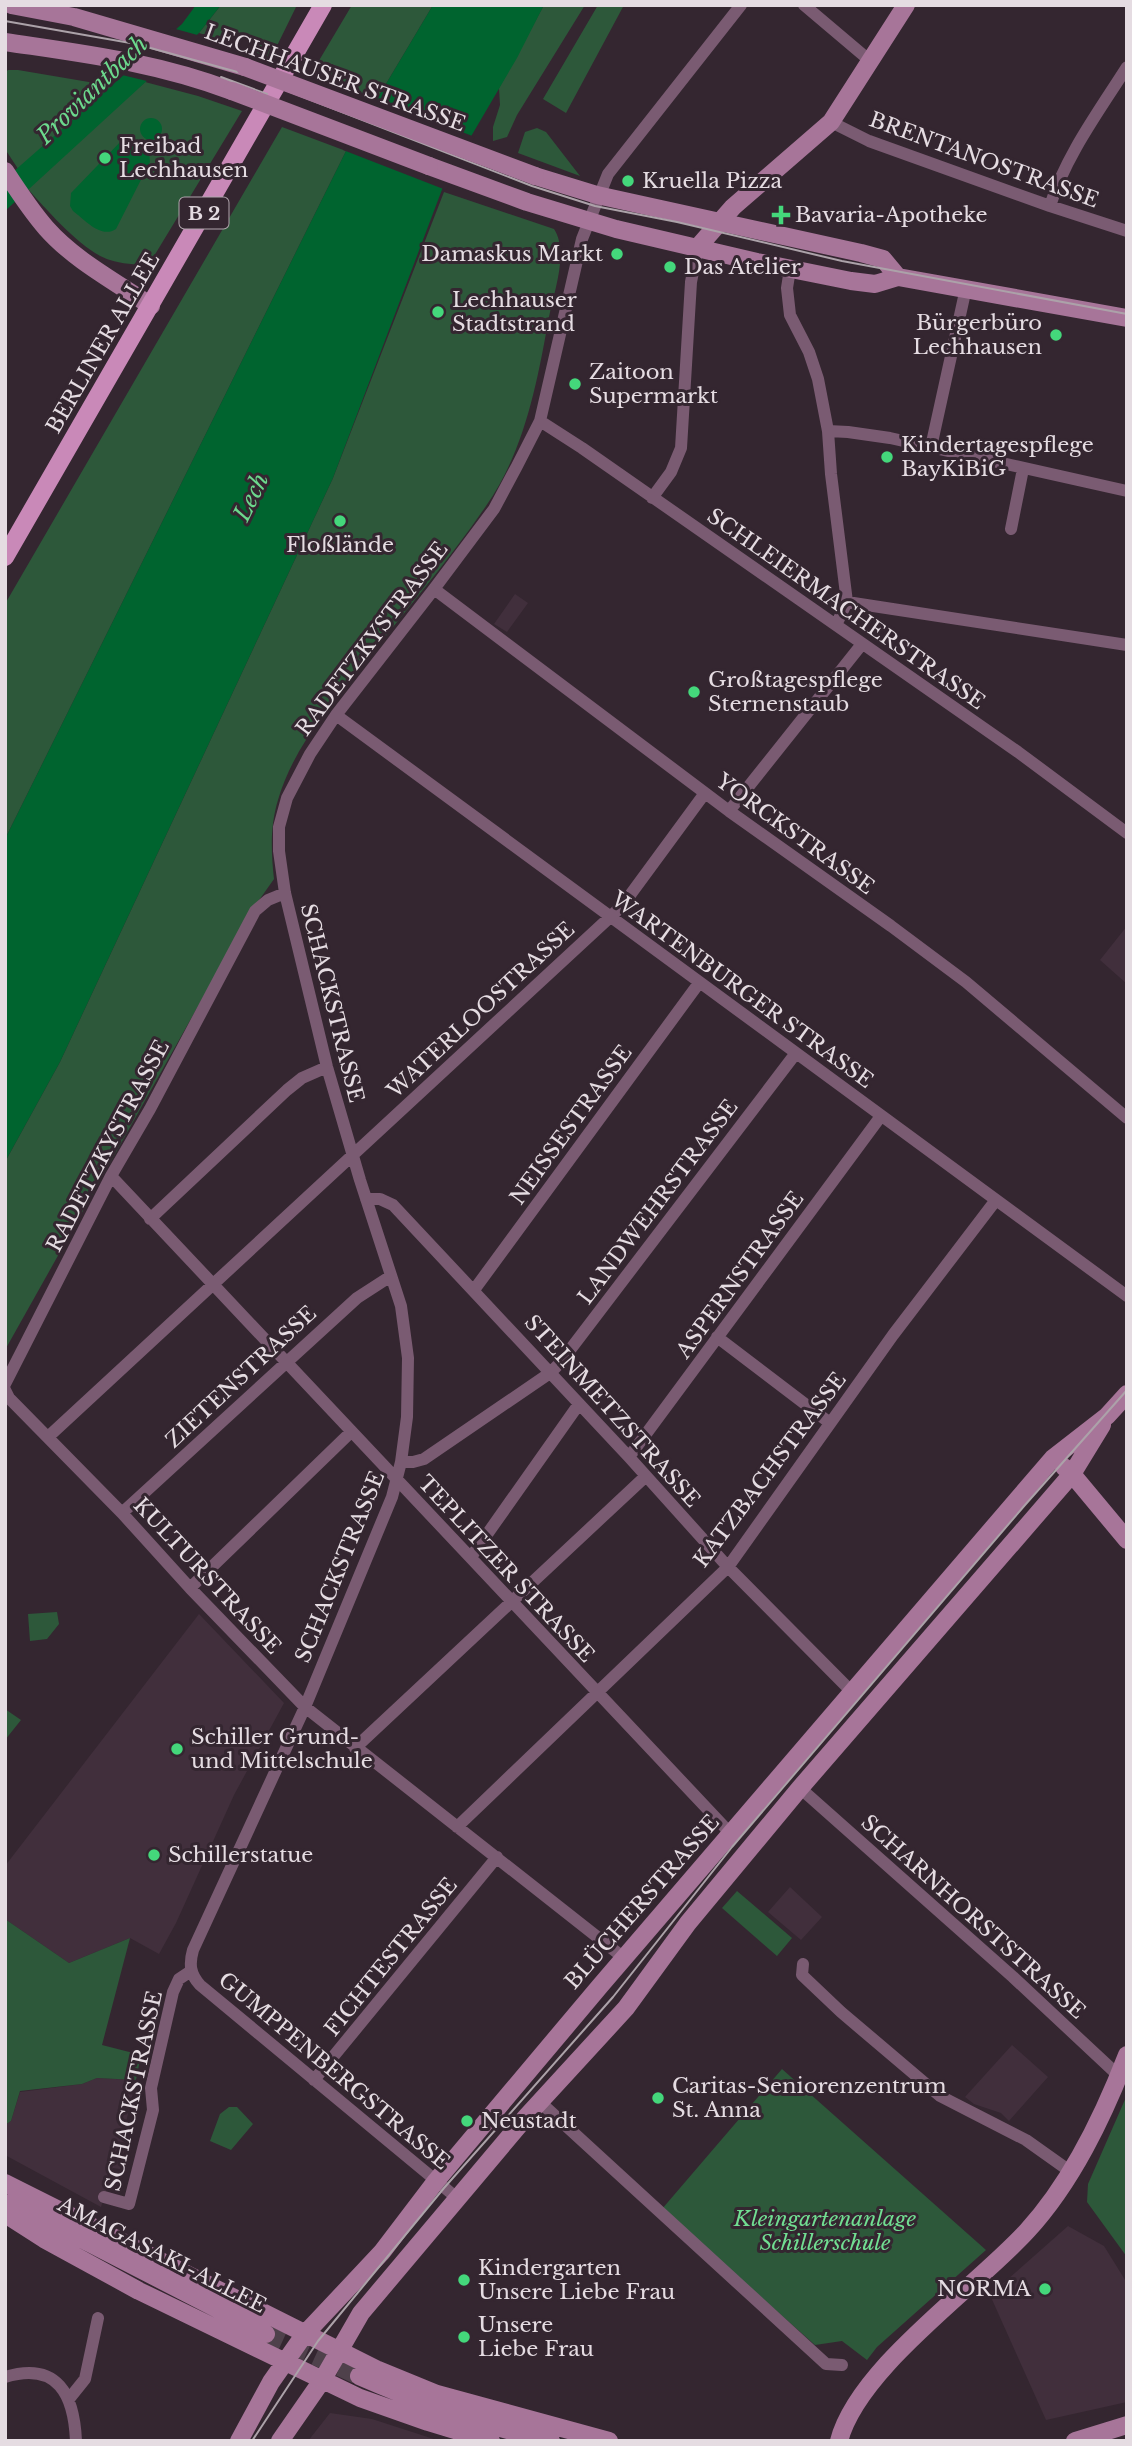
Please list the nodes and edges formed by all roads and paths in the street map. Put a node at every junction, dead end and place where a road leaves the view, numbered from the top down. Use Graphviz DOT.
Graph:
graph roads {
  1 [pos="11,5"];
  2 [pos="323,5"];
  3 [pos="741,5"];
  4 [pos="804,5"];
  5 [pos="906,5"];
  6 [pos="37,8"];
  7 [pos="5,42"];
  8 [pos="30,46"];
  9 [pos="5,58"];
  10 [pos="869,60"];
  11 [pos="1127,67"];
  12 [pos="831,122"];
  13 [pos="6,173"];
  14 [pos="599,195"];
  15 [pos="1050,206"];
  16 [pos="718,221"];
  17 [pos="588,222"];
  18 [pos="1127,231"];
  19 [pos="698,247"];
  20 [pos="790,269"];
  21 [pos="898,277"];
  22 [pos="966,288"];
  23 [pos="150,306"];
  24 [pos="1127,318"];
  25 [pos="540,421"];
  26 [pos="828,431"];
  27 [pos="930,447"];
  28 [pos="1023,468"];
  29 [pos="1127,491"];
  30 [pos="652,498"];
  31 [pos="1011,529"];
  32 [pos="5,557"];
  33 [pos="435,589"];
  34 [pos="847,603"];
  35 [pos="836,625"];
  36 [pos="862,644"];
  37 [pos="1127,645"];
  38 [pos="336,715"];
  39 [pos="705,793"];
  40 [pos="729,811"];
  41 [pos="1127,832"];
  42 [pos="285,893"];
  43 [pos="610,917"];
  44 [pos="699,983"];
  45 [pos="796,1053"];
  46 [pos="327,1067"];
  47 [pos="881,1116"];
  48 [pos="1127,1118"];
  49 [pos="352,1155"];
  50 [pos="111,1176"];
  51 [pos="366,1199"];
  52 [pos="996,1200"];
  53 [pos="150,1219"];
  54 [pos="391,1276"];
  55 [pos="212,1285"];
  56 [pos="474,1290"];
  57 [pos="1127,1296"];
  58 [pos="718,1337"];
  59 [pos="285,1362"];
  60 [pos="550,1373"];
  61 [pos="5,1384"];
  62 [pos="5,1390"];
  63 [pos="1127,1394"];
  64 [pos="579,1404"];
  65 [pos="1107,1416"];
  66 [pos="830,1423"];
  67 [pos="351,1432"];
  68 [pos="48,1437"];
  69 [pos="629,1457"];
  70 [pos="1053,1458"];
  71 [pos="401,1462"];
  72 [pos="1072,1474"];
  73 [pos="646,1476"];
  74 [pos="397,1481"];
  75 [pos="122,1513"];
  76 [pos="1127,1540"];
  77 [pos="471,1557"];
  78 [pos="728,1567"];
  79 [pos="190,1588"];
  80 [pos="511,1602"];
  81 [pos="596,1693"];
  82 [pos="853,1693"];
  83 [pos="305,1707"];
  84 [pos="355,1748"];
  85 [pos="800,1788"];
  86 [pos="457,1826"];
  87 [pos="731,1834"];
  88 [pos="497,1857"];
  89 [pos="624,1958"];
  90 [pos="803,1964"];
  91 [pos="191,1971"];
  92 [pos="1127,2055"];
  93 [pos="1119,2076"];
  94 [pos="314,2080"];
  95 [pos="540,2102"];
  96 [pos="1071,2172"];
  97 [pos="436,2181"];
  98 [pos="5,2183"];
  99 [pos="5,2191"];
  100 [pos="104,2197"];
  101 [pos="457,2198"];
  102 [pos="5,2203"];
  103 [pos="5,2214"];
  104 [pos="37,2216"];
  105 [pos="98,2318"];
  106 [pos="267,2334"];
  107 [pos="304,2334"];
  108 [pos="339,2352"];
  109 [pos="284,2361"];
  110 [pos="842,2365"];
  111 [pos="359,2376"];
  112 [pos="5,2378"];
  113 [pos="323,2379"];
  114 [pos="69,2399"];
  115 [pos="1127,2425"];
  116 [pos="76,2441"];
  117 [pos="239,2441"];
  118 [pos="280,2441"];
  119 [pos="491,2441"];
  120 [pos="551,2441"];
  121 [pos="609,2441"];
  122 [pos="839,2441"];
  123 [pos="1075,2441"];
  1 -- 6 [label="street, LECHHAUSER STRASSE"];
  2 -- 23 [label="main road, BERLINER ALLEE / B 2"];
  3 -- 14 [label="street, RADETZKYSTRASSE"];
  4 -- 10 [label="street"];
  5 -- 10 [label="street"];
  6 -- 14 [label="street, LECHHAUSER STRASSE, bridge"];
  7 -- 8 [label="street"];
  8 -- 9 [label="street"];
  8 -- 17 [label="street, bridge"];
  10 -- 12 [label="street"];
  11 -- 15 [label="street"];
  12 -- 15 [label="street, BRENTANOSTRASSE"];
  12 -- 16 [label="street"];
  13 -- 23 [label="street"];
  14 -- 16 [label="street, LECHHAUSER STRASSE"];
  14 -- 17 [label="street, RADETZKYSTRASSE"];
  15 -- 18 [label="street, BRENTANOSTRASSE"];
  16 -- 19 [label="street"];
  16 -- 21 [label="street, LECHHAUSER STRASSE"];
  17 -- 19 [label="street"];
  17 -- 25 [label="street, RADETZKYSTRASSE"];
  19 -- 20 [label="street"];
  19 -- 30 [label="street"];
  20 -- 21 [label="street"];
  20 -- 26 [label="street"];
  21 -- 22 [label="street"];
  22 -- 24 [label="street"];
  22 -- 27 [label="street"];
  23 -- 32 [label="main road, BERLINER ALLEE / B 2"];
  25 -- 30 [label="street, SCHLEIERMACHERSTRASSE"];
  25 -- 33 [label="street, RADETZKYSTRASSE"];
  26 -- 27 [label="street"];
  26 -- 34 [label="street"];
  27 -- 28 [label="street"];
  28 -- 29 [label="street"];
  28 -- 31 [label="street"];
  30 -- 35 [label="street, SCHLEIERMACHERSTRASSE"];
  33 -- 38 [label="street, RADETZKYSTRASSE"];
  33 -- 39 [label="street, YORCKSTRASSE"];
  34 -- 35 [label="street"];
  34 -- 37 [label="street"];
  35 -- 36 [label="street, SCHLEIERMACHERSTRASSE"];
  36 -- 40 [label="street"];
  36 -- 41 [label="street, SCHLEIERMACHERSTRASSE"];
  38 -- 42 [label="street, RADETZKYSTRASSE"];
  38 -- 43 [label="street, WARTENBURGER STRASSE"];
  39 -- 40 [label="street, YORCKSTRASSE"];
  39 -- 43 [label="street, WATERLOOSTRASSE"];
  40 -- 48 [label="street, YORCKSTRASSE"];
  42 -- 46 [label="street, SCHACKSTRASSE"];
  42 -- 50 [label="street, RADETZKYSTRASSE"];
  43 -- 44 [label="street, WARTENBURGER STRASSE"];
  43 -- 49 [label="street, WATERLOOSTRASSE"];
  44 -- 45 [label="street, WARTENBURGER STRASSE"];
  44 -- 56 [label="street, NEISSESTRASSE"];
  45 -- 47 [label="street, WARTENBURGER STRASSE"];
  45 -- 60 [label="street, LANDWEHRSTRASSE"];
  46 -- 49 [label="street, SCHACKSTRASSE"];
  46 -- 53 [label="street"];
  47 -- 52 [label="street, WARTENBURGER STRASSE"];
  47 -- 58 [label="street, ASPERNSTRASSE"];
  49 -- 51 [label="street, SCHACKSTRASSE"];
  49 -- 55 [label="street, WATERLOOSTRASSE"];
  50 -- 53 [label="street, TEPLITZER STRASSE"];
  50 -- 61 [label="street, RADETZKYSTRASSE"];
  51 -- 54 [label="street, SCHACKSTRASSE"];
  51 -- 56 [label="street, STEINMETZSTRASSE"];
  52 -- 57 [label="street, WARTENBURGER STRASSE"];
  52 -- 66 [label="street, KATZBACHSTRASSE"];
  53 -- 55 [label="street, TEPLITZER STRASSE"];
  54 -- 59 [label="street, ZIETENSTRASSE"];
  54 -- 71 [label="street, SCHACKSTRASSE"];
  55 -- 59 [label="street, TEPLITZER STRASSE"];
  55 -- 68 [label="street, WATERLOOSTRASSE"];
  56 -- 60 [label="street, STEINMETZSTRASSE"];
  58 -- 66 [label="street"];
  58 -- 69 [label="street, ASPERNSTRASSE"];
  59 -- 67 [label="street, TEPLITZER STRASSE"];
  59 -- 75 [label="street, ZIETENSTRASSE"];
  60 -- 64 [label="street, STEINMETZSTRASSE"];
  60 -- 71 [label="street, LANDWEHRSTRASSE"];
  62 -- 68 [label="street, KULTURSTRASSE"];
  63 -- 65 [label="street, BLÜCHERSTRASSE"];
  64 -- 69 [label="street, STEINMETZSTRASSE"];
  64 -- 77 [label="street"];
  65 -- 70 [label="street, BLÜCHERSTRASSE"];
  65 -- 72 [label="street, BLÜCHERSTRASSE"];
  66 -- 78 [label="street, KATZBACHSTRASSE"];
  67 -- 74 [label="street, TEPLITZER STRASSE"];
  67 -- 79 [label="street"];
  68 -- 75 [label="street, KULTURSTRASSE"];
  69 -- 73 [label="street, STEINMETZSTRASSE"];
  70 -- 72 [label="street"];
  70 -- 82 [label="street, BLÜCHERSTRASSE"];
  71 -- 74 [label="street, SCHACKSTRASSE"];
  72 -- 76 [label="street"];
  72 -- 85 [label="street, BLÜCHERSTRASSE"];
  73 -- 78 [label="street, STEINMETZSTRASSE"];
  73 -- 80 [label="street"];
  74 -- 77 [label="street, TEPLITZER STRASSE"];
  74 -- 83 [label="street, SCHACKSTRASSE"];
  75 -- 79 [label="street, KULTURSTRASSE"];
  77 -- 80 [label="street, TEPLITZER STRASSE"];
  78 -- 81 [label="street, KATZBACHSTRASSE"];
  78 -- 82 [label="street, STEINMETZSTRASSE"];
  79 -- 83 [label="street, KULTURSTRASSE"];
  80 -- 81 [label="street, TEPLITZER STRASSE"];
  80 -- 84 [label="street"];
  81 -- 86 [label="street, KATZBACHSTRASSE"];
  81 -- 87 [label="street, TEPLITZER STRASSE"];
  82 -- 87 [label="street, BLÜCHERSTRASSE"];
  83 -- 84 [label="street, KULTURSTRASSE"];
  83 -- 91 [label="street, SCHACKSTRASSE"];
  84 -- 86 [label="street, KULTURSTRASSE"];
  85 -- 93 [label="street, SCHARNHORSTSTRASSE"];
  85 -- 95 [label="street, BLÜCHERSTRASSE"];
  86 -- 88 [label="street, KULTURSTRASSE"];
  87 -- 89 [label="street, BLÜCHERSTRASSE"];
  88 -- 89 [label="street, KULTURSTRASSE"];
  88 -- 94 [label="street, FICHTESTRASSE"];
  89 -- 97 [label="street, BLÜCHERSTRASSE"];
  90 -- 96 [label="street"];
  91 -- 94 [label="street, GUMPPENBERGSTRASSE"];
  91 -- 100 [label="street, SCHACKSTRASSE"];
  92 -- 93 [label="street"];
  93 -- 96 [label="street"];
  94 -- 97 [label="street, GUMPPENBERGSTRASSE"];
  95 -- 101 [label="street, BLÜCHERSTRASSE"];
  95 -- 110 [label="street"];
  96 -- 122 [label="street"];
  97 -- 101 [label="street, GUMPPENBERGSTRASSE"];
  97 -- 107 [label="street, BLÜCHERSTRASSE"];
  98 -- 107 [label="street"];
  99 -- 104 [label="street, AMAGASAKI-ALLEE"];
  101 -- 108 [label="street, BLÜCHERSTRASSE"];
  102 -- 104 [label="street, AMAGASAKI-ALLEE"];
  103 -- 109 [label="street"];
  104 -- 106 [label="street, AMAGASAKI-ALLEE"];
  105 -- 114 [label="street"];
  107 -- 108 [label="street"];
  107 -- 109 [label="street, BLÜCHERSTRASSE"];
  108 -- 113 [label="street, BLÜCHERSTRASSE"];
  108 -- 121 [label="street"];
  109 -- 113 [label="street"];
  109 -- 117 [label="street, BLÜCHERSTRASSE"];
  111 -- 120 [label="street"];
  112 -- 114 [label="street"];
  113 -- 118 [label="street, BLÜCHERSTRASSE"];
  113 -- 119 [label="street"];
  114 -- 116 [label="street"];
  115 -- 123 [label="street"];
}
